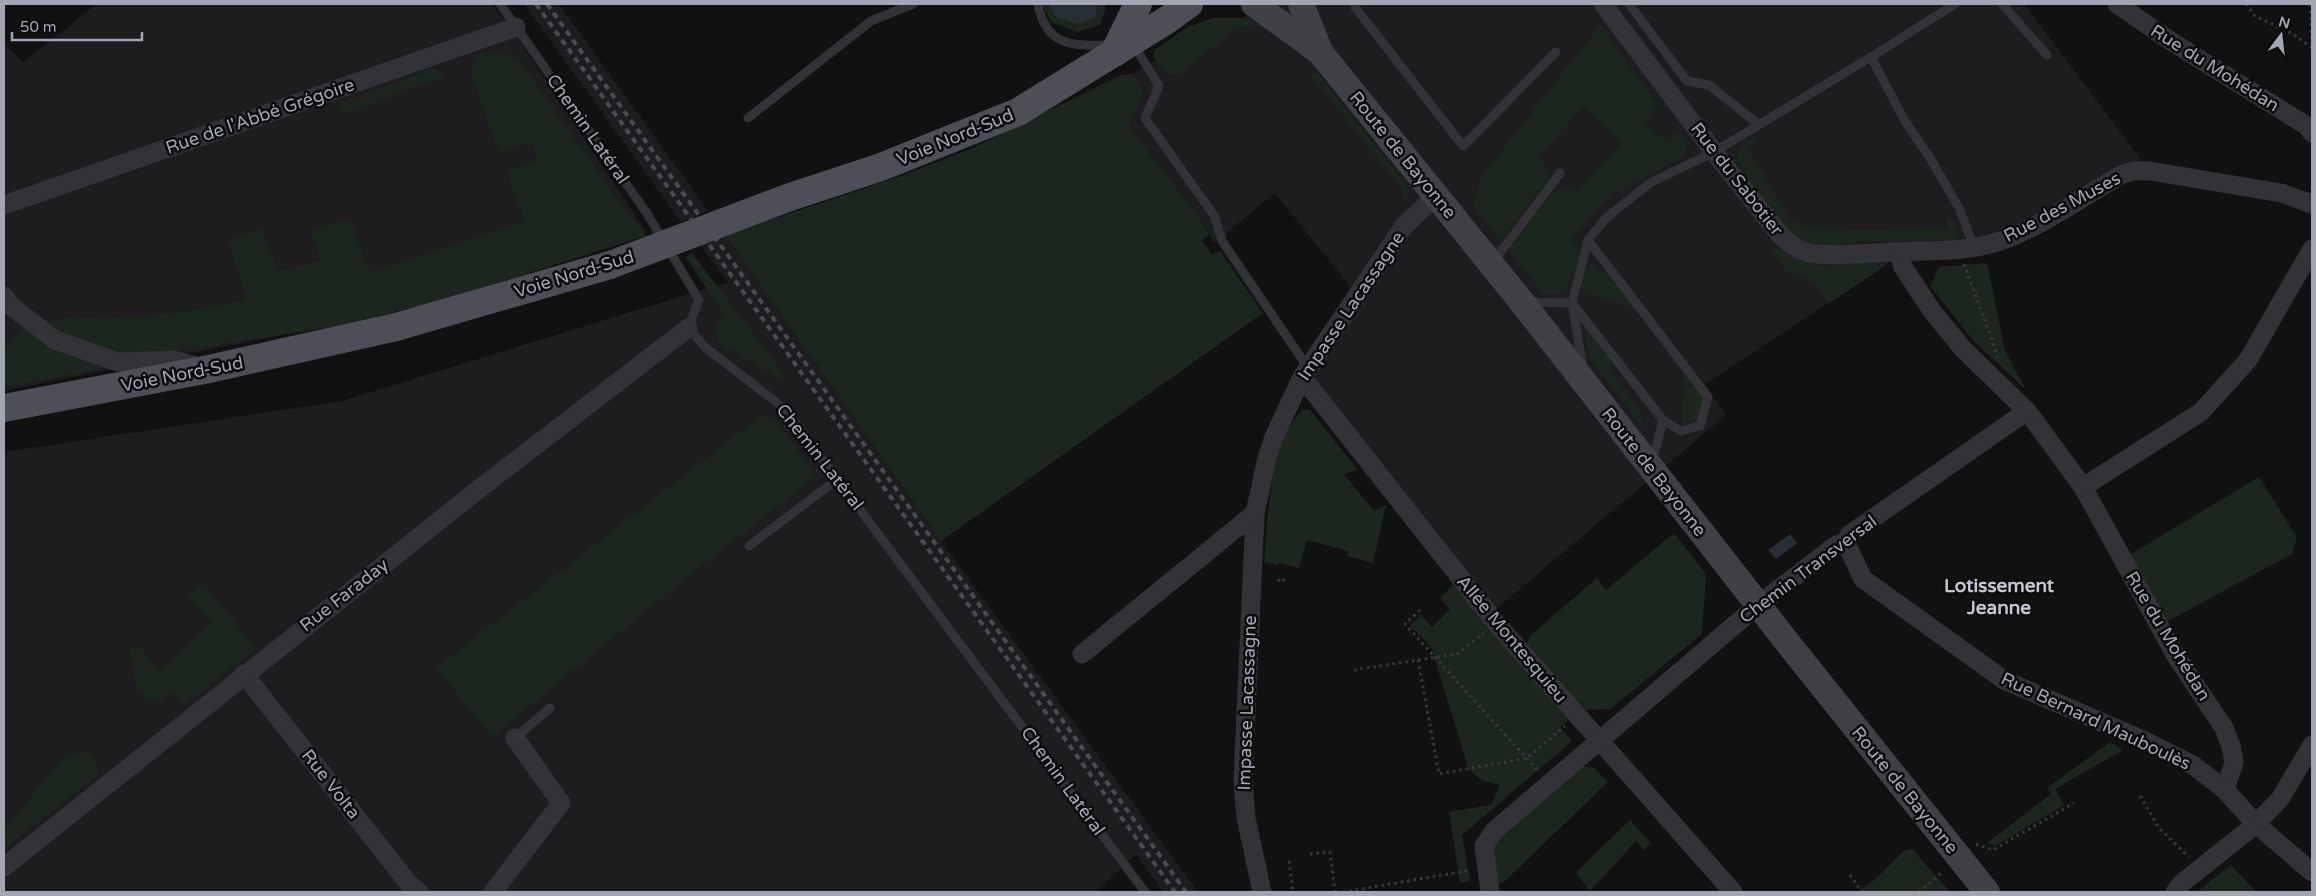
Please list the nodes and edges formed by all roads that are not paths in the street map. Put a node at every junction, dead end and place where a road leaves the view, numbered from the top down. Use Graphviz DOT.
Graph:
graph roads {
  1 [pos="500,4"];
  2 [pos="913,4"];
  3 [pos="1038,4"];
  4 [pos="1138,4"];
  5 [pos="1189,4"];
  6 [pos="1254,4"];
  7 [pos="1301,4"];
  8 [pos="1356,4"];
  9 [pos="1603,4"];
  10 [pos="1629,4"];
  11 [pos="1956,4"];
  12 [pos="2002,4"];
  13 [pos="2117,4"];
  14 [pos="516,27"];
  15 [pos="1121,46"];
  16 [pos="1320,52"];
  17 [pos="1556,52"];
  18 [pos="2047,55"];
  19 [pos="1871,57"];
  20 [pos="748,118"];
  21 [pos="1758,124"];
  22 [pos="2312,133"];
  23 [pos="1714,152"];
  24 [pos="1560,173"];
  25 [pos="1436,196"];
  26 [pos="2312,204"];
  27 [pos="4,205"];
  28 [pos="1588,240"];
  29 [pos="1967,248"];
  30 [pos="2312,249"];
  31 [pos="1899,252"];
  32 [pos="1492,265"];
  33 [pos="4,296"];
  34 [pos="1521,301"];
  35 [pos="1572,303"];
  36 [pos="688,328"];
  37 [pos="209,369"];
  38 [pos="1305,373"];
  39 [pos="1586,385"];
  40 [pos="2004,387"];
  41 [pos="4,408"];
  42 [pos="2027,411"];
  43 [pos="1663,420"];
  44 [pos="2010,422"];
  45 [pos="2045,436"];
  46 [pos="1651,468"];
  47 [pos="839,478"];
  48 [pos="2083,487"];
  49 [pos="1255,513"];
  50 [pos="1846,543"];
  51 [pos="749,546"];
  52 [pos="1758,605"];
  53 [pos="1082,654"];
  54 [pos="244,674"];
  55 [pos="550,708"];
  56 [pos="515,738"];
  57 [pos="1598,740"];
  58 [pos="2312,745"];
  59 [pos="2224,790"];
  60 [pos="2256,824"];
  61 [pos="4,867"];
  62 [pos="2312,872"];
  63 [pos="419,892"];
  64 [pos="493,892"];
  65 [pos="1145,892"];
  66 [pos="1262,892"];
  67 [pos="1490,892"];
  68 [pos="1733,892"];
  69 [pos="1988,892"];
  70 [pos="2175,892"];
  1 -- 14 [label="lane, Chemin Latéral"];
  2 -- 20 [label="lane"];
  3 -- 15 [label="lane"];
  4 -- 15 [label="main road"];
  5 -- 15 [label="main road, Voie Nord-Sud"];
  6 -- 16 [label="main road, Route de Bayonne"];
  7 -- 16 [label="main road, Route de Bayonne"];
  8 -- 17 [label="lane"];
  9 -- 23 [label="street, Rue du Sabotier"];
  10 -- 21 [label="lane"];
  11 -- 19 [label="lane"];
  12 -- 18 [label="lane"];
  13 -- 22 [label="street, Rue du Mohédan"];
  14 -- 27 [label="street, Rue de l'Abbé Grégoire"];
  14 -- 36 [label="lane, Chemin Latéral"];
  15 -- 37 [label="main road, Voie Nord-Sud, bridge"];
  15 -- 38 [label="lane"];
  16 -- 25 [label="main road, Route de Bayonne"];
  19 -- 21 [label="lane"];
  19 -- 29 [label="lane"];
  21 -- 23 [label="lane"];
  23 -- 28 [label="lane"];
  23 -- 31 [label="street, Rue du Sabotier"];
  24 -- 32 [label="lane"];
  25 -- 32 [label="main road, Route de Bayonne"];
  25 -- 38 [label="street, Impasse Lacassagne"];
  26 -- 29 [label="street, Rue des Muses"];
  28 -- 35 [label="lane"];
  28 -- 43 [label="lane"];
  29 -- 31 [label="street, Rue des Muses"];
  30 -- 48 [label="street"];
  31 -- 40 [label="street"];
  32 -- 34 [label="main road, Route de Bayonne"];
  33 -- 37 [label="street"];
  34 -- 35 [label="lane"];
  34 -- 39 [label="main road, Route de Bayonne"];
  35 -- 39 [label="lane"];
  35 -- 43 [label="lane"];
  36 -- 47 [label="lane, Chemin Latéral"];
  36 -- 54 [label="street, Rue Faraday"];
  37 -- 41 [label="main road, Voie Nord-Sud"];
  38 -- 49 [label="street, Impasse Lacassagne"];
  38 -- 57 [label="street, Allée Montesquieu"];
  39 -- 46 [label="main road, Route de Bayonne"];
  40 -- 42 [label="street"];
  40 -- 44 [label="street"];
  42 -- 44 [label="street, Chemin Transversal"];
  42 -- 45 [label="street, Rue du Mohédan"];
  43 -- 46 [label="lane"];
  44 -- 45 [label="street"];
  44 -- 50 [label="street, Chemin Transversal"];
  45 -- 48 [label="street, Rue du Mohédan"];
  46 -- 52 [label="main road, Route de Bayonne"];
  47 -- 51 [label="lane"];
  47 -- 65 [label="lane, Chemin Latéral"];
  48 -- 59 [label="street, Rue du Mohédan"];
  49 -- 53 [label="street"];
  49 -- 66 [label="street, Impasse Lacassagne"];
  50 -- 52 [label="street, Chemin Transversal"];
  50 -- 59 [label="street, Rue Bernard Mauboulès"];
  52 -- 57 [label="street, Chemin Transversal"];
  52 -- 69 [label="main road, Route de Bayonne"];
  54 -- 61 [label="street, Rue Faraday"];
  54 -- 63 [label="street, Rue Volta"];
  55 -- 56 [label="lane"];
  56 -- 64 [label="street"];
  57 -- 67 [label="street, Chemin Transversal"];
  57 -- 68 [label="street, Allée Montesquieu"];
  58 -- 60 [label="street"];
  59 -- 60 [label="street, Rue Bernard Mauboulès"];
  60 -- 62 [label="street, Rue Bernard Mauboulès"];
  60 -- 70 [label="street"];
}
